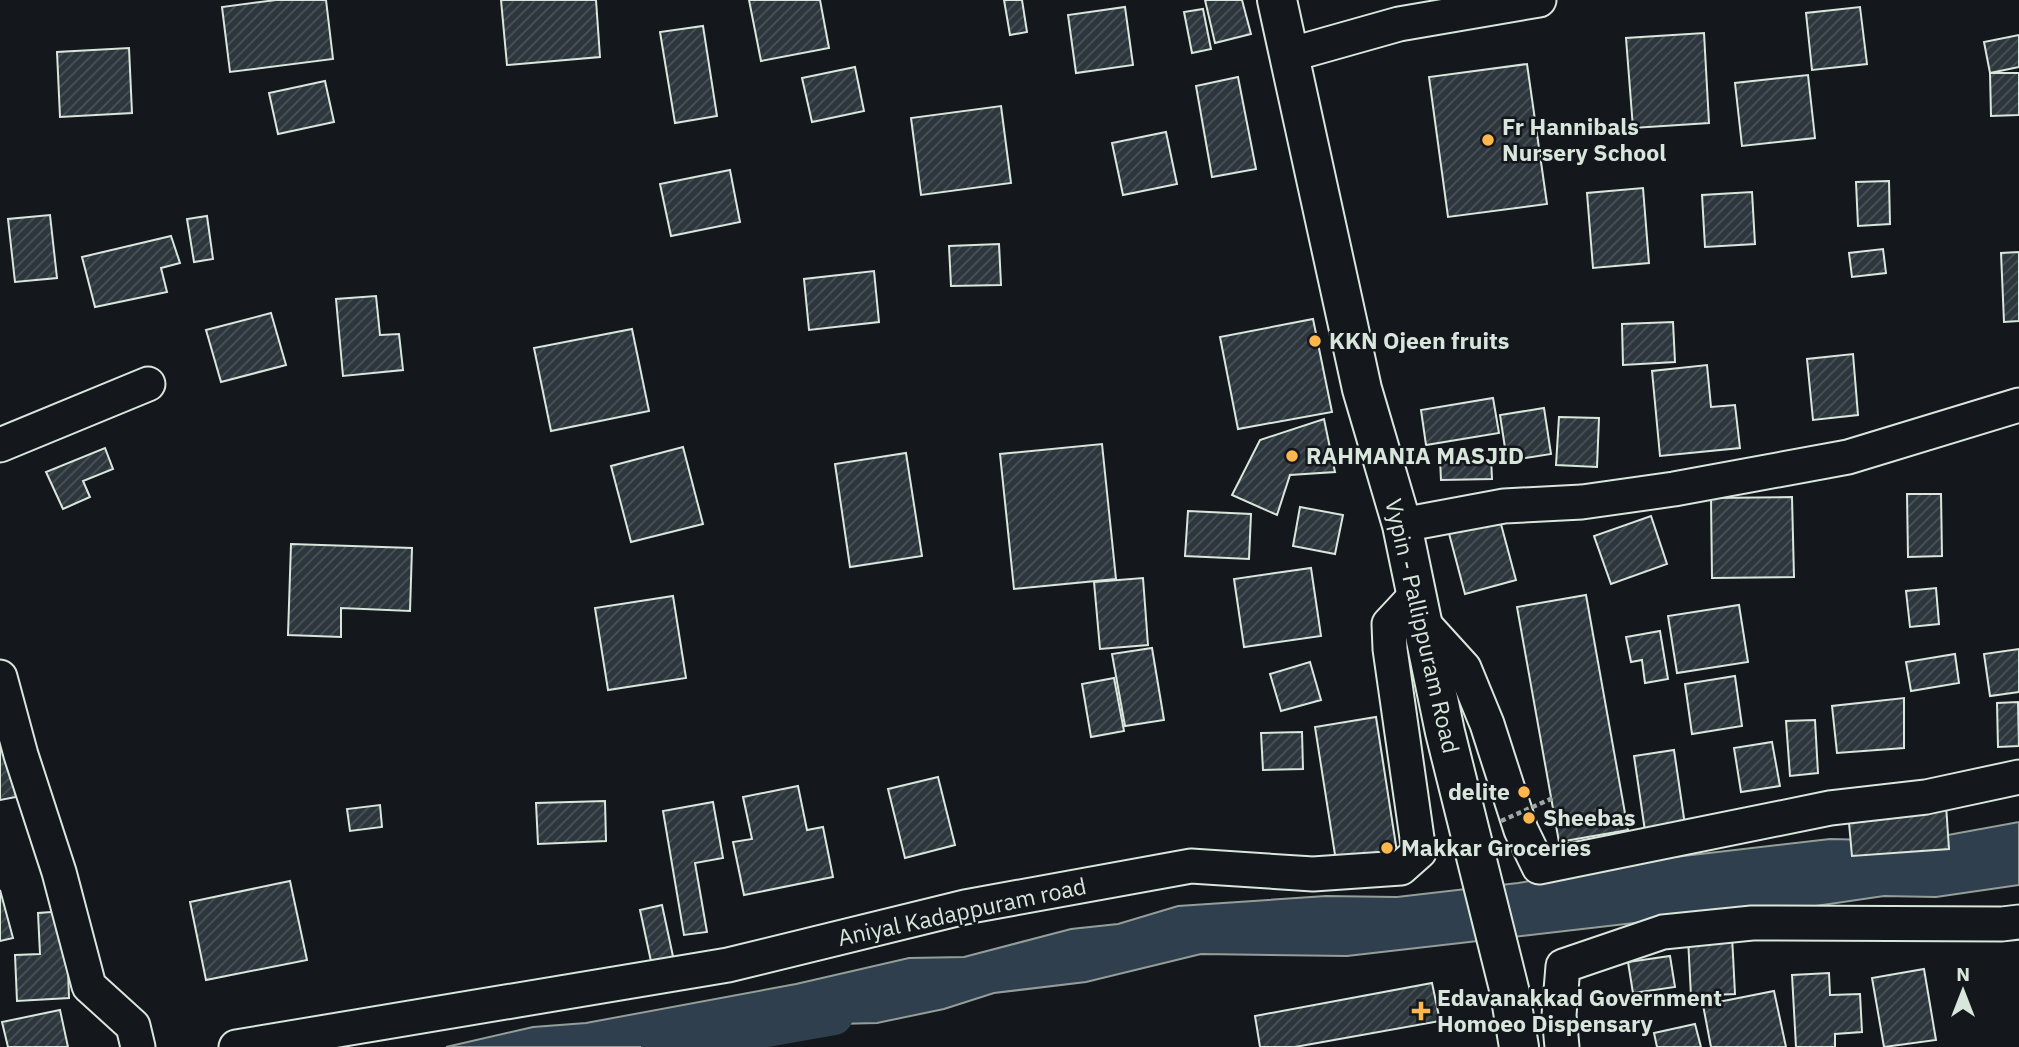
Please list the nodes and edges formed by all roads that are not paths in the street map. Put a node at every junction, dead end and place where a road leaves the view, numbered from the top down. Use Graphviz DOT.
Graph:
graph roads {
  1 [pos="1277,0"];
  2 [pos="1539,0"];
  3 [pos="1289,55"];
  4 [pos="148,384"];
  5 [pos="2019,405"];
  6 [pos="0,445"];
  7 [pos="1402,525"];
  8 [pos="1420,610"];
  9 [pos="0,677"];
  10 [pos="2019,777"];
  11 [pos="2019,922"];
  12 [pos="138,1047"];
  13 [pos="236,1047"];
  14 [pos="1519,1047"];
  15 [pos="1562,1047"];
  1 -- 3 [label="main road, Vypin - Pallippuram Road"];
  2 -- 3 [label="street"];
  3 -- 7 [label="main road, Vypin - Pallippuram Road"];
  4 -- 6 [label="street"];
  5 -- 7 [label="street"];
  7 -- 8 [label="main road, Vypin - Pallippuram Road"];
  8 -- 10 [label="street"];
  8 -- 13 [label="street, Aniyal Kadappuram road"];
  8 -- 14 [label="main road, Vypin - Pallippuram Road"];
  9 -- 12 [label="street"];
  11 -- 15 [label="street"];
}
